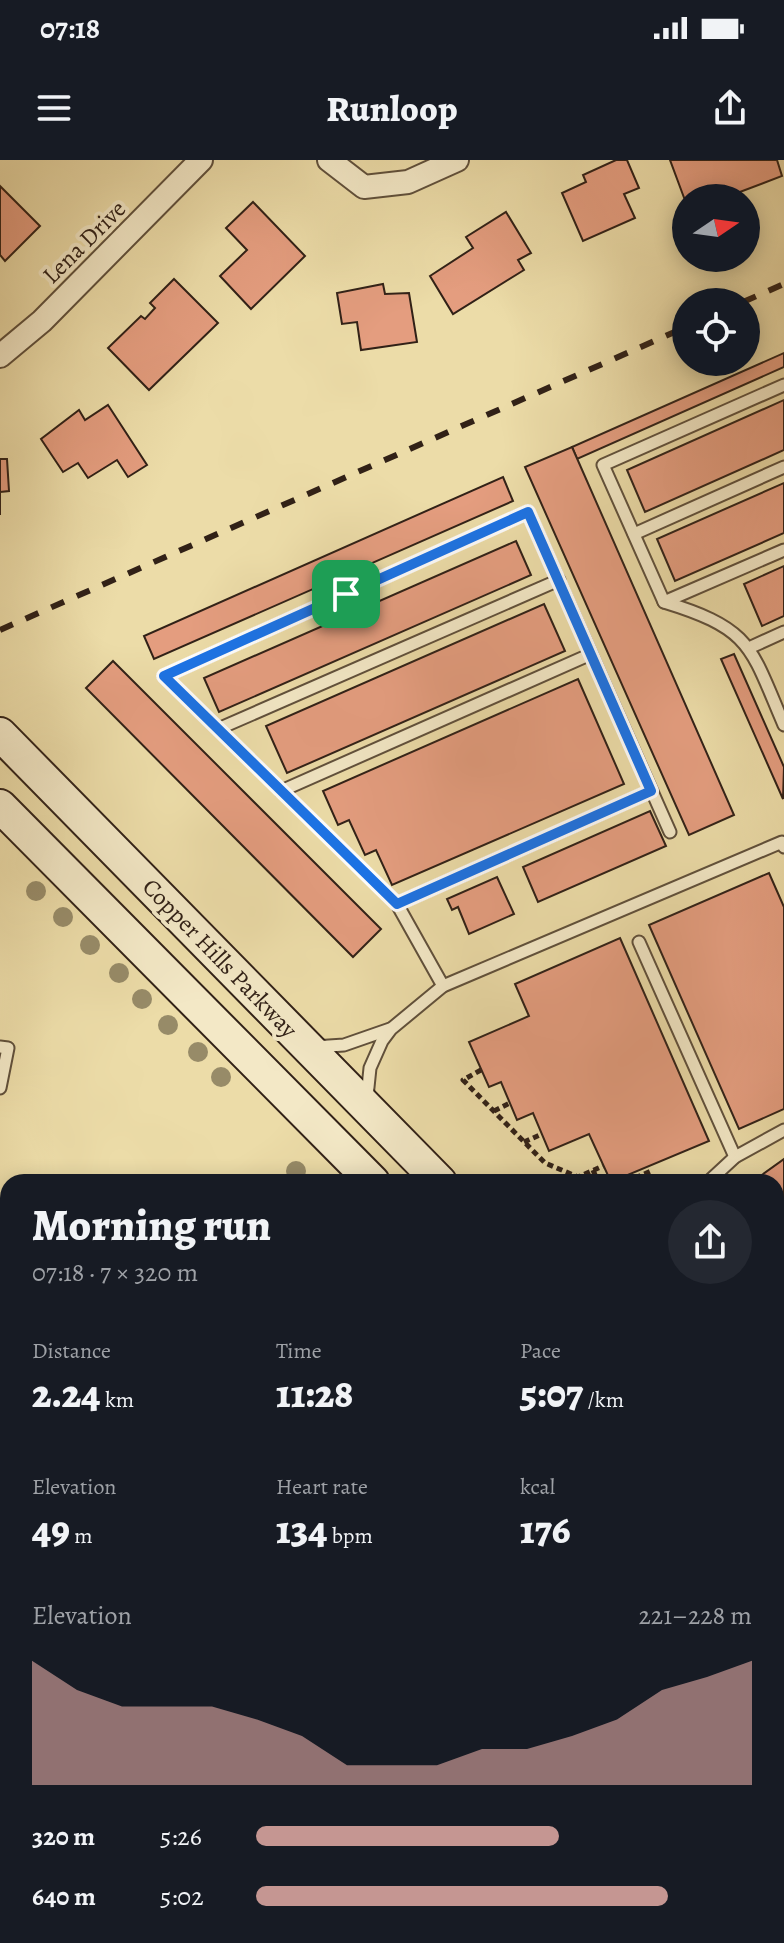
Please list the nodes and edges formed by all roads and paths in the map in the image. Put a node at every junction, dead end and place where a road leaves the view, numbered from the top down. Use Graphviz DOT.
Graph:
graph roads {
  1 [pos="201,160"];
  2 [pos="329,160"];
  3 [pos="457,160"];
  4 [pos="0,356"];
  5 [pos="784,385"];
  6 [pos="784,467"];
  7 [pos="634,534"];
  8 [pos="784,550"];
  9 [pos="559,580"];
  10 [pos="664,602"];
  11 [pos="784,632"];
  12 [pos="751,647"];
  13 [pos="591,654"];
  14 [pos="783,719"];
  15 [pos="218,729"];
  16 [pos="0,734"];
  17 [pos="281,791"];
  18 [pos="651,791"];
  19 [pos="0,806"];
  20 [pos="670,832"];
  21 [pos="783,842"];
  22 [pos="397,904"];
  23 [pos="639,942"];
  24 [pos="443,986"];
  25 [pos="391,1029"];
  26 [pos="306,1046"];
  27 [pos="0,1047"];
  28 [pos="481,1070"];
  29 [pos="0,1088"];
  30 [pos="510,1103"];
  31 [pos="368,1109"];
  32 [pos="494,1111"];
  33 [pos="784,1130"];
  34 [pos="542,1134"];
  35 [pos="524,1142"];
  36 [pos="735,1157"];
  37 [pos="603,1166"];
  38 [pos="593,1170"];
  39 [pos="651,1171"];
  40 [pos="365,1174"];
  41 [pos="432,1174"];
  42 [pos="571,1174"];
  43 [pos="584,1174"];
  44 [pos="595,1174"];
  45 [pos="644,1174"];
  46 [pos="717,1174"];
  1 -- 4 [label="street, Lena Drive"];
  2 -- 3 [label="street"];
  5 -- 7 [label="lane"];
  6 -- 7 [label="lane"];
  7 -- 10 [label="lane"];
  8 -- 10 [label="lane"];
  9 -- 13 [label="lane"];
  9 -- 15 [label="lane"];
  9 -- 15 [label="lane"];
  10 -- 12 [label="lane"];
  11 -- 12 [label="lane"];
  12 -- 14 [label="lane"];
  13 -- 17 [label="lane"];
  13 -- 18 [label="lane"];
  15 -- 17 [label="lane"];
  16 -- 26 [label="main road, Copper Hills Parkway"];
  17 -- 22 [label="lane"];
  18 -- 20 [label="lane"];
  18 -- 22 [label="lane"];
  19 -- 40 [label="main road, Copper Hills Parkway"];
  21 -- 24 [label="lane"];
  22 -- 24 [label="lane"];
  23 -- 36 [label="lane"];
  24 -- 25 [label="lane"];
  25 -- 26 [label="lane"];
  25 -- 31 [label="lane"];
  26 -- 31 [label="main road, Copper Hills Parkway"];
  27 -- 29 [label="lane"];
  28 -- 32 [label="path"];
  30 -- 32 [label="path"];
  31 -- 41 [label="main road, Copper Hills Parkway"];
  32 -- 35 [label="path"];
  33 -- 36 [label="lane"];
  34 -- 35 [label="path"];
  35 -- 42 [label="path"];
  36 -- 46 [label="lane"];
  37 -- 38 [label="path"];
  38 -- 43 [label="path"];
  38 -- 44 [label="path"];
  39 -- 45 [label="path"];
}
